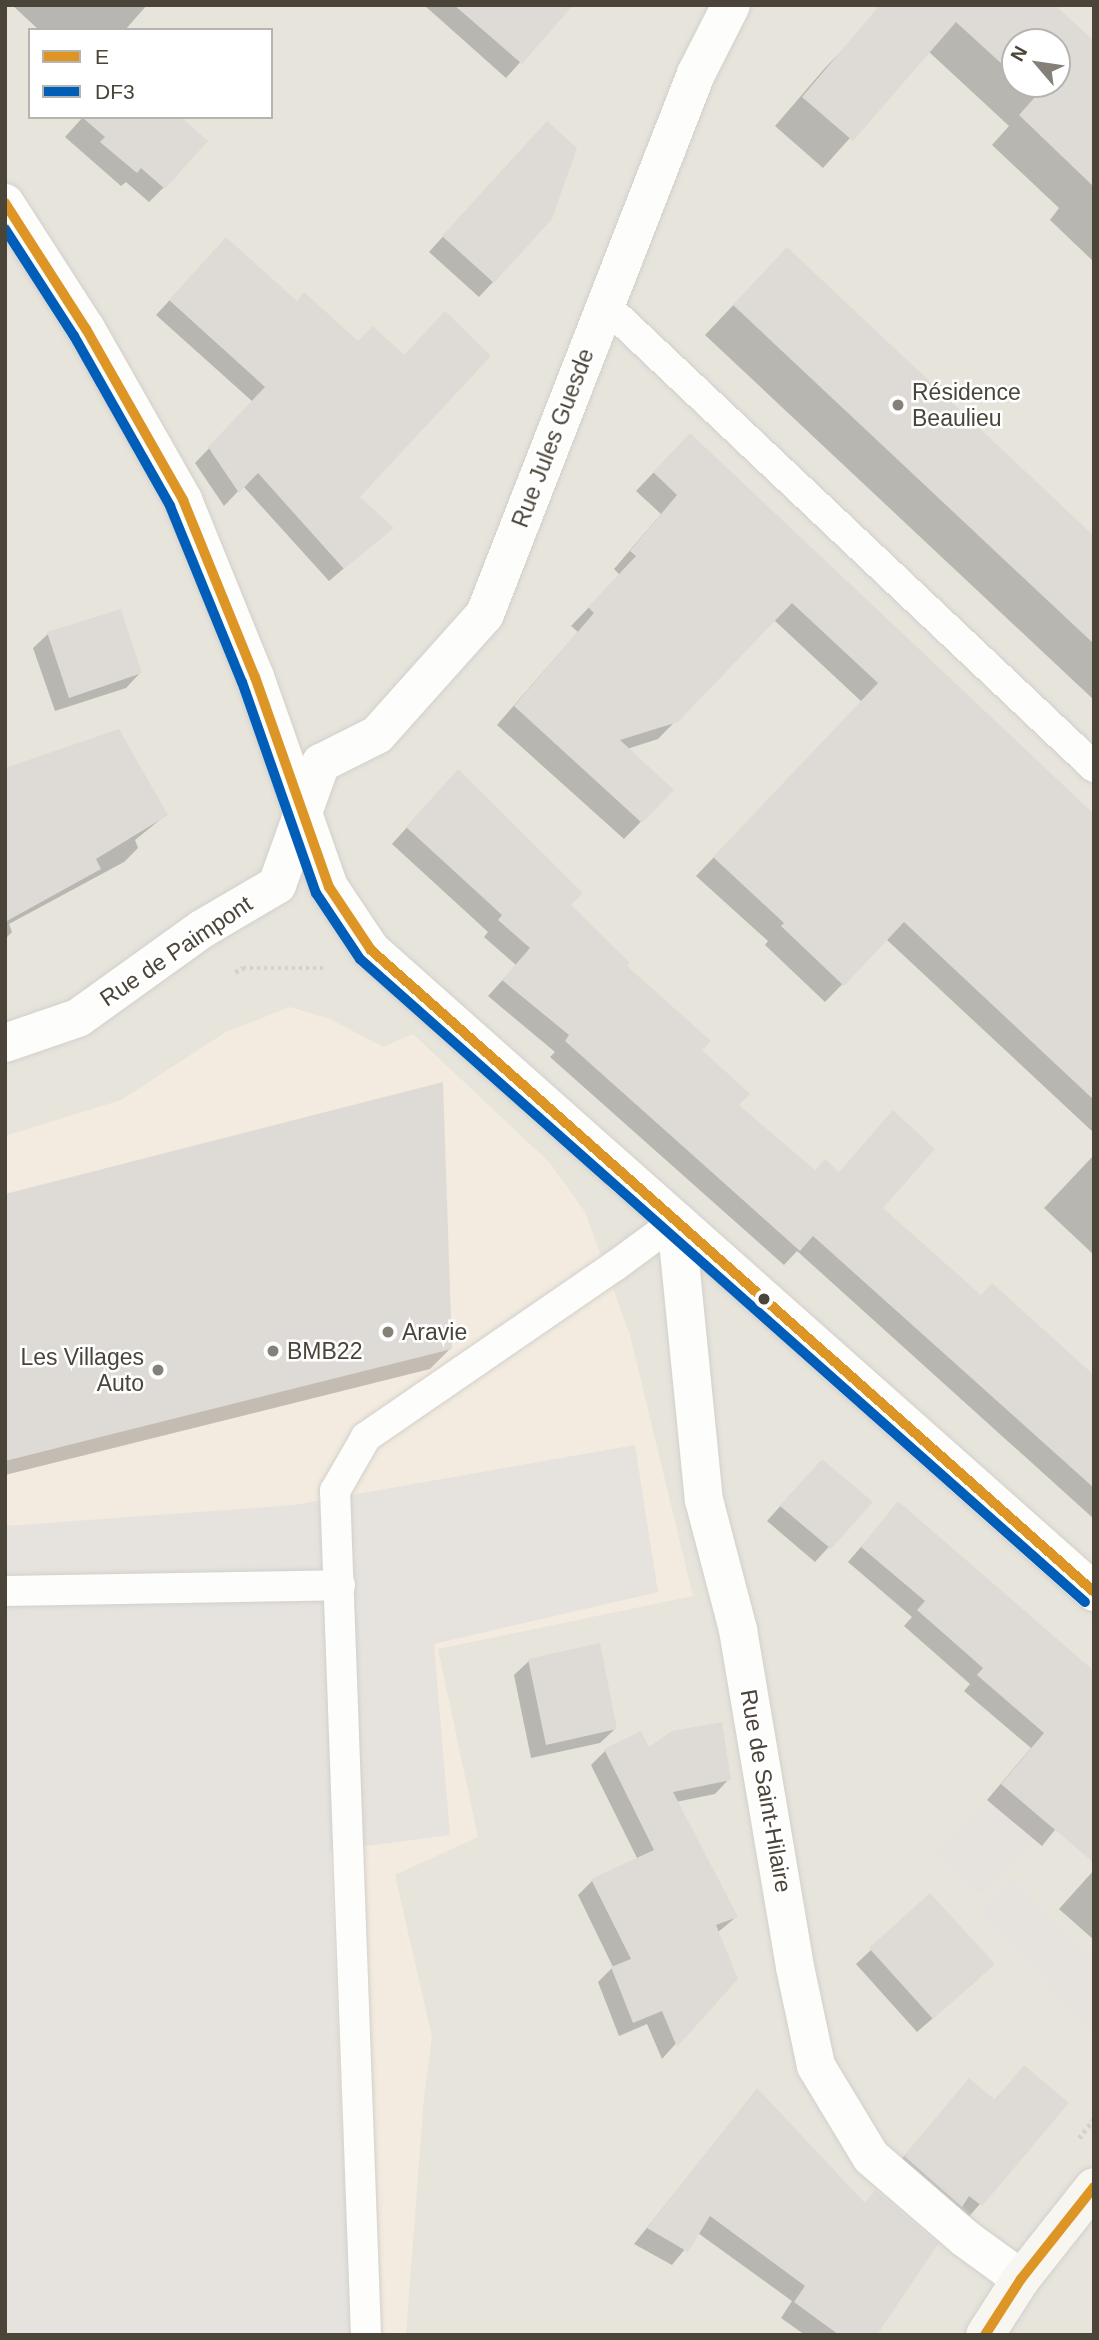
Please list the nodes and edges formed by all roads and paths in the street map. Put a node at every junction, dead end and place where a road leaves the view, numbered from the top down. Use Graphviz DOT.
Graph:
graph roads {
  1 [pos="719,11"];
  2 [pos="5,204"];
  3 [pos="605,305"];
  4 [pos="1094,767"];
  5 [pos="302,815"];
  6 [pos="371,950"];
  7 [pos="230,974"];
  8 [pos="5,1043"];
  9 [pos="676,1221"];
  10 [pos="340,1585"];
  11 [pos="5,1591"];
  12 [pos="1094,1592"];
  13 [pos="1094,2187"];
  14 [pos="1021,2279"];
  15 [pos="366,2335"];
  16 [pos="985,2335"];
  1 -- 3 [label="street, Rue Jules Guesde"];
  2 -- 5 [label="street"];
  3 -- 4 [label="lane"];
  3 -- 5 [label="street, Rue Jules Guesde"];
  5 -- 6 [label="street"];
  5 -- 8 [label="street, Rue de Paimpont"];
  6 -- 7 [label="path"];
  6 -- 9 [label="street"];
  9 -- 10 [label="lane"];
  9 -- 12 [label="street"];
  9 -- 14 [label="street, Rue de Saint-Hilaire"];
  10 -- 11 [label="lane"];
  10 -- 15 [label="lane"];
  13 -- 14 [label="main road"];
  14 -- 16 [label="main road"];
}
